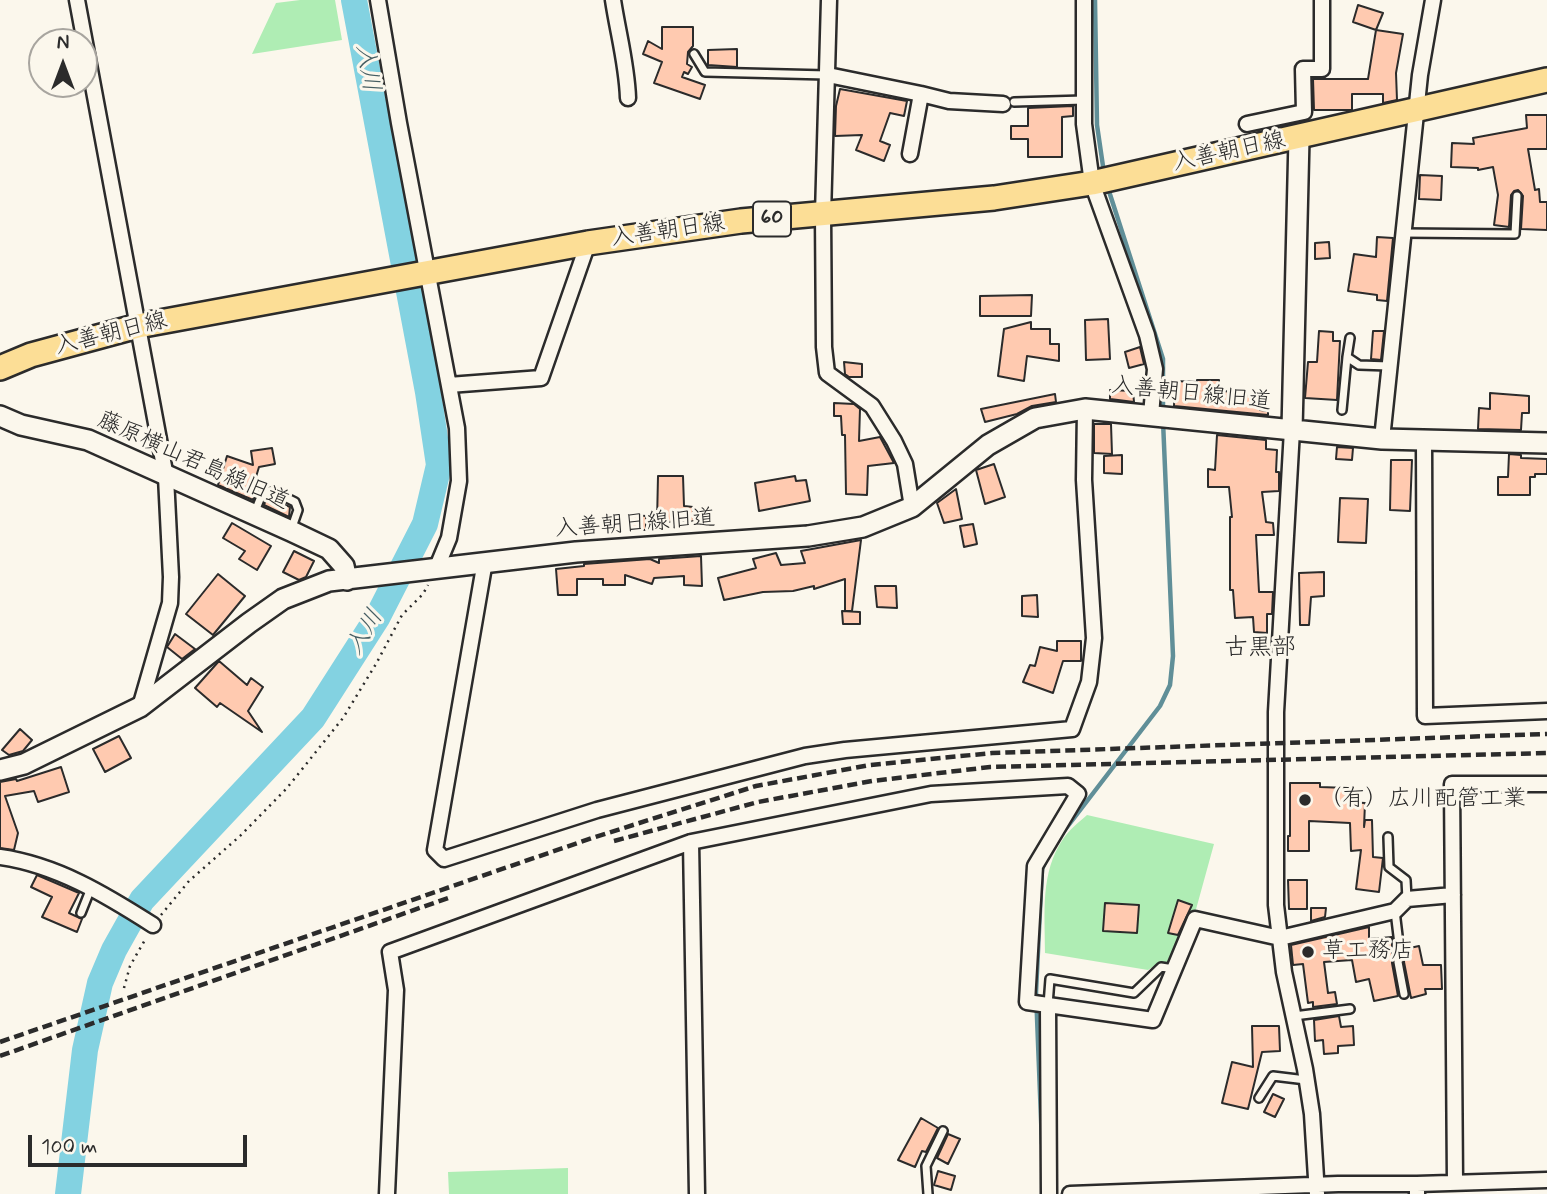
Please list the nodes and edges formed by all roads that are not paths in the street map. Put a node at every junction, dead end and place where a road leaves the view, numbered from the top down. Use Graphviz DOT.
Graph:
graph roads {
  1 [pos="77,0"];
  2 [pos="378,0"];
  3 [pos="613,0"];
  4 [pos="829,0"];
  5 [pos="1084,0"];
  6 [pos="1322,0"];
  7 [pos="1433,0"];
  8 [pos="694,54"];
  9 [pos="828,75"];
  10 [pos="1547,80"];
  11 [pos="921,94"];
  12 [pos="628,98"];
  13 [pos="1084,100"];
  14 [pos="1009,103"];
  15 [pos="1416,111"];
  16 [pos="1247,124"];
  17 [pos="1299,138"];
  18 [pos="911,154"];
  19 [pos="1092,183"];
  20 [pos="1517,196"];
  21 [pos="823,215"];
  22 [pos="1402,233"];
  23 [pos="588,243"];
  24 [pos="427,273"];
  25 [pos="138,326"];
  26 [pos="1350,338"];
  27 [pos="1347,357"];
  28 [pos="1389,366"];
  29 [pos="0,368"];
  30 [pos="449,385"];
  31 [pos="1085,409"];
  32 [pos="1342,410"];
  33 [pos="1151,415"];
  34 [pos="0,416"];
  35 [pos="1292,430"];
  36 [pos="1382,439"];
  37 [pos="1424,440"];
  38 [pos="1547,443"];
  39 [pos="166,477"];
  40 [pos="912,507"];
  41 [pos="253,514"];
  42 [pos="291,531"];
  43 [pos="485,561"];
  44 [pos="431,568"];
  45 [pos="347,580"];
  46 [pos="140,707"];
  47 [pos="1547,711"];
  48 [pos="0,770"];
  49 [pos="1547,784"];
  50 [pos="1388,837"];
  51 [pos="691,842"];
  52 [pos="0,857"];
  53 [pos="92,887"];
  54 [pos="1453,895"];
  55 [pos="1407,899"];
  56 [pos="1395,911"];
  57 [pos="81,914"];
  58 [pos="153,925"];
  59 [pos="1280,938"];
  60 [pos="1174,969"];
  61 [pos="1404,994"];
  62 [pos="1048,1006"];
  63 [pos="1350,1009"];
  64 [pos="1293,1016"];
  65 [pos="1307,1080"];
  66 [pos="1259,1098"];
  67 [pos="943,1131"];
  68 [pos="1547,1180"];
  69 [pos="1455,1182"];
  70 [pos="1417,1189"];
  71 [pos="1317,1190"];
  72 [pos="387,1194"];
  73 [pos="697,1194"];
  74 [pos="928,1194"];
  75 [pos="1049,1194"];
  76 [pos="1070,1194"];
  1 -- 25 [label="street"];
  2 -- 24 [label="street"];
  3 -- 12 [label="street"];
  4 -- 9 [label="street"];
  5 -- 13 [label="street"];
  6 -- 16 [label="street"];
  7 -- 15 [label="street"];
  8 -- 9 [label="lane"];
  9 -- 11 [label="street"];
  9 -- 21 [label="street"];
  10 -- 15 [label="main road, 入善朝日線 / 60"];
  11 -- 14 [label="street"];
  11 -- 18 [label="street"];
  13 -- 14 [label="lane"];
  13 -- 19 [label="street"];
  15 -- 17 [label="main road, 入善朝日線 / 60"];
  15 -- 22 [label="street"];
  17 -- 19 [label="main road, 入善朝日線 / 60"];
  17 -- 35 [label="street, 入善朝日線旧道"];
  19 -- 21 [label="main road, 入善朝日線 / 60"];
  19 -- 33 [label="street"];
  20 -- 22 [label="lane"];
  21 -- 23 [label="main road, 入善朝日線 / 60"];
  21 -- 40 [label="street"];
  22 -- 28 [label="street"];
  23 -- 24 [label="main road, 入善朝日線 / 60"];
  23 -- 30 [label="street"];
  24 -- 25 [label="main road, 入善朝日線 / 60"];
  24 -- 30 [label="street"];
  25 -- 29 [label="main road, 入善朝日線 / 60"];
  25 -- 39 [label="street"];
  26 -- 27 [label="lane"];
  27 -- 28 [label="lane"];
  27 -- 32 [label="lane"];
  28 -- 36 [label="street"];
  30 -- 44 [label="street"];
  31 -- 33 [label="street, 入善朝日線旧道"];
  31 -- 40 [label="street, 入善朝日線旧道"];
  31 -- 43 [label="street"];
  33 -- 35 [label="street, 入善朝日線旧道"];
  34 -- 39 [label="street, 藤原横山君島線旧道"];
  35 -- 36 [label="street, 入善朝日線旧道"];
  35 -- 59 [label="street"];
  36 -- 37 [label="street, 入善朝日線旧道"];
  37 -- 38 [label="street, 入善朝日線旧道"];
  37 -- 47 [label="street"];
  39 -- 41 [label="street, 藤原横山君島線旧道"];
  39 -- 46 [label="street"];
  40 -- 43 [label="street, 入善朝日線旧道"];
  41 -- 42 [label="street, 藤原横山君島線旧道"];
  41 -- 42 [label="lane"];
  42 -- 45 [label="street, 藤原横山君島線旧道"];
  43 -- 44 [label="street, 入善朝日線旧道"];
  44 -- 45 [label="street, 入善朝日線旧道"];
  45 -- 46 [label="street, 入善朝日線旧道"];
  46 -- 48 [label="street, 入善朝日線旧道"];
  49 -- 54 [label="street"];
  50 -- 55 [label="lane"];
  51 -- 62 [label="street"];
  51 -- 72 [label="street"];
  51 -- 73 [label="street"];
  52 -- 53 [label="street"];
  53 -- 57 [label="lane"];
  53 -- 58 [label="street"];
  54 -- 55 [label="street"];
  54 -- 69 [label="street"];
  55 -- 56 [label="street"];
  56 -- 59 [label="street"];
  56 -- 61 [label="lane"];
  59 -- 60 [label="street"];
  59 -- 64 [label="street"];
  60 -- 62 [label="street"];
  60 -- 62 [label="lane"];
  62 -- 75 [label="street"];
  63 -- 64 [label="lane"];
  64 -- 65 [label="street"];
  65 -- 66 [label="lane"];
  65 -- 71 [label="street"];
  67 -- 74 [label="lane"];
  68 -- 69 [label="street"];
  69 -- 70 [label="street"];
  70 -- 71 [label="street"];
  71 -- 76 [label="street"];
}
